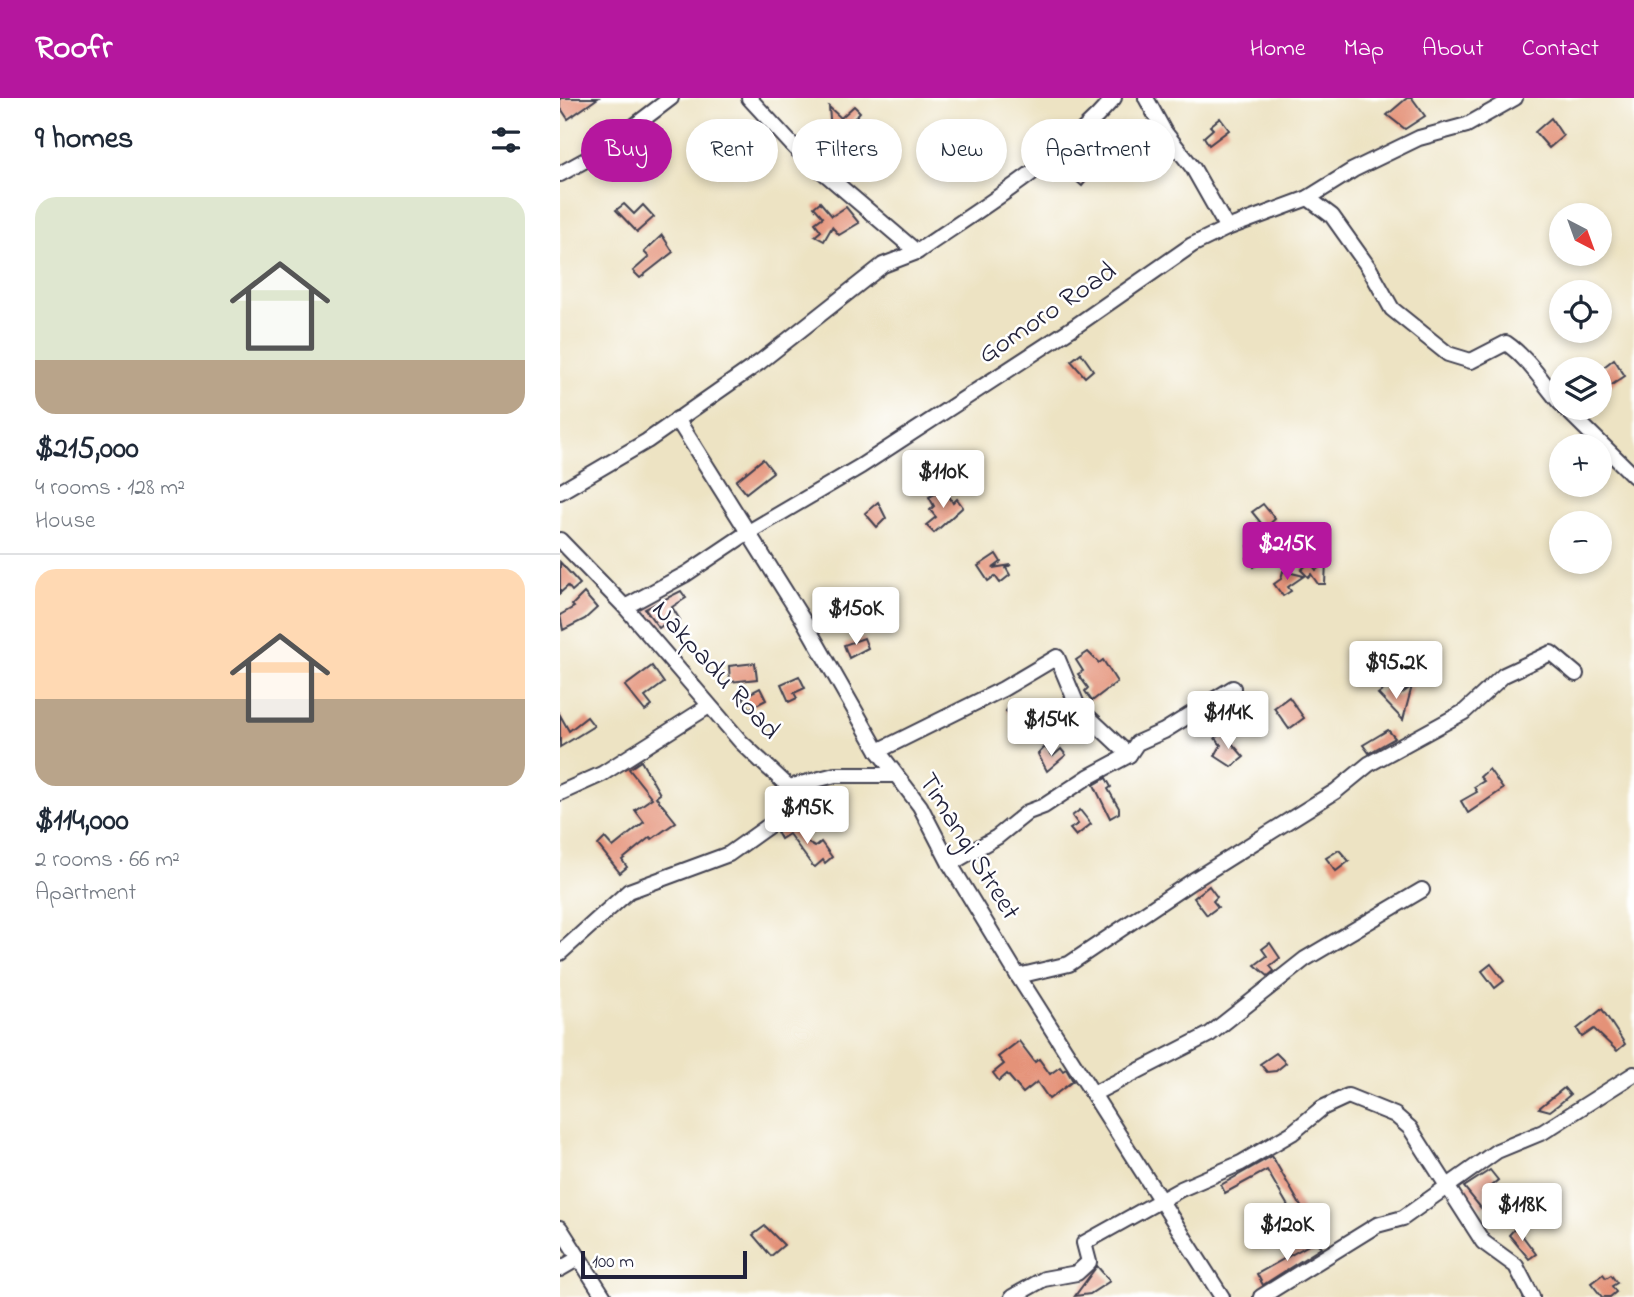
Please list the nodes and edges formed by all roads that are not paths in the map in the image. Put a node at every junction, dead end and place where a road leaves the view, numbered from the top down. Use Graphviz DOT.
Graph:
graph roads {
  1 [pos="671,98"];
  2 [pos="749,98"];
  3 [pos="1114,98"];
  4 [pos="1146,98"];
  5 [pos="1515,98"];
  6 [pos="560,174"];
  7 [pos="1308,198"];
  8 [pos="1227,228"];
  9 [pos="917,252"];
  10 [pos="1549,390"];
  11 [pos="677,419"];
  12 [pos="1577,420"];
  13 [pos="1634,476"];
  14 [pos="560,492"];
  15 [pos="747,533"];
  16 [pos="560,540"];
  17 [pos="625,607"];
  18 [pos="1576,674"];
  19 [pos="1233,688"];
  20 [pos="709,706"];
  21 [pos="878,751"];
  22 [pos="1129,755"];
  23 [pos="894,775"];
  24 [pos="789,787"];
  25 [pos="560,793"];
  26 [pos="950,864"];
  27 [pos="1422,890"];
  28 [pos="560,953"];
  29 [pos="1018,976"];
  30 [pos="1634,1074"];
  31 [pos="1095,1093"];
  32 [pos="1447,1190"];
  33 [pos="1161,1202"];
  34 [pos="560,1228"];
  35 [pos="579,1258"];
  36 [pos="560,1269"];
  37 [pos="604,1297"];
  38 [pos="1012,1297"];
  39 [pos="1222,1297"];
  40 [pos="1261,1297"];
  41 [pos="1532,1297"];
  1 -- 6 [label="street"];
  2 -- 9 [label="street"];
  3 -- 9 [label="street"];
  4 -- 8 [label="street"];
  5 -- 7 [label="street, Gomoro Road"];
  7 -- 8 [label="street, Gomoro Road"];
  7 -- 10 [label="street"];
  8 -- 15 [label="street, Gomoro Road"];
  9 -- 11 [label="street"];
  11 -- 14 [label="street"];
  11 -- 15 [label="street, Timangi Street"];
  12 -- 13 [label="street"];
  15 -- 17 [label="street, Gomoro Road"];
  15 -- 21 [label="street, Timangi Street"];
  16 -- 17 [label="street, Nakpadu Road"];
  17 -- 20 [label="street, Nakpadu Road"];
  18 -- 29 [label="street"];
  19 -- 22 [label="street"];
  20 -- 24 [label="street, Nakpadu Road"];
  20 -- 25 [label="street"];
  21 -- 22 [label="street"];
  21 -- 23 [label="street, Timangi Street"];
  22 -- 26 [label="street"];
  23 -- 24 [label="street"];
  23 -- 26 [label="street, Timangi Street"];
  24 -- 28 [label="street"];
  26 -- 29 [label="street, Timangi Street"];
  27 -- 31 [label="street"];
  29 -- 31 [label="street, Timangi Street"];
  30 -- 32 [label="street"];
  31 -- 33 [label="street, Timangi Street"];
  32 -- 33 [label="street"];
  32 -- 40 [label="street"];
  32 -- 41 [label="street"];
  33 -- 38 [label="street"];
  33 -- 39 [label="street, Timangi Street"];
  34 -- 35 [label="street"];
  35 -- 36 [label="street"];
  35 -- 37 [label="street"];
}
